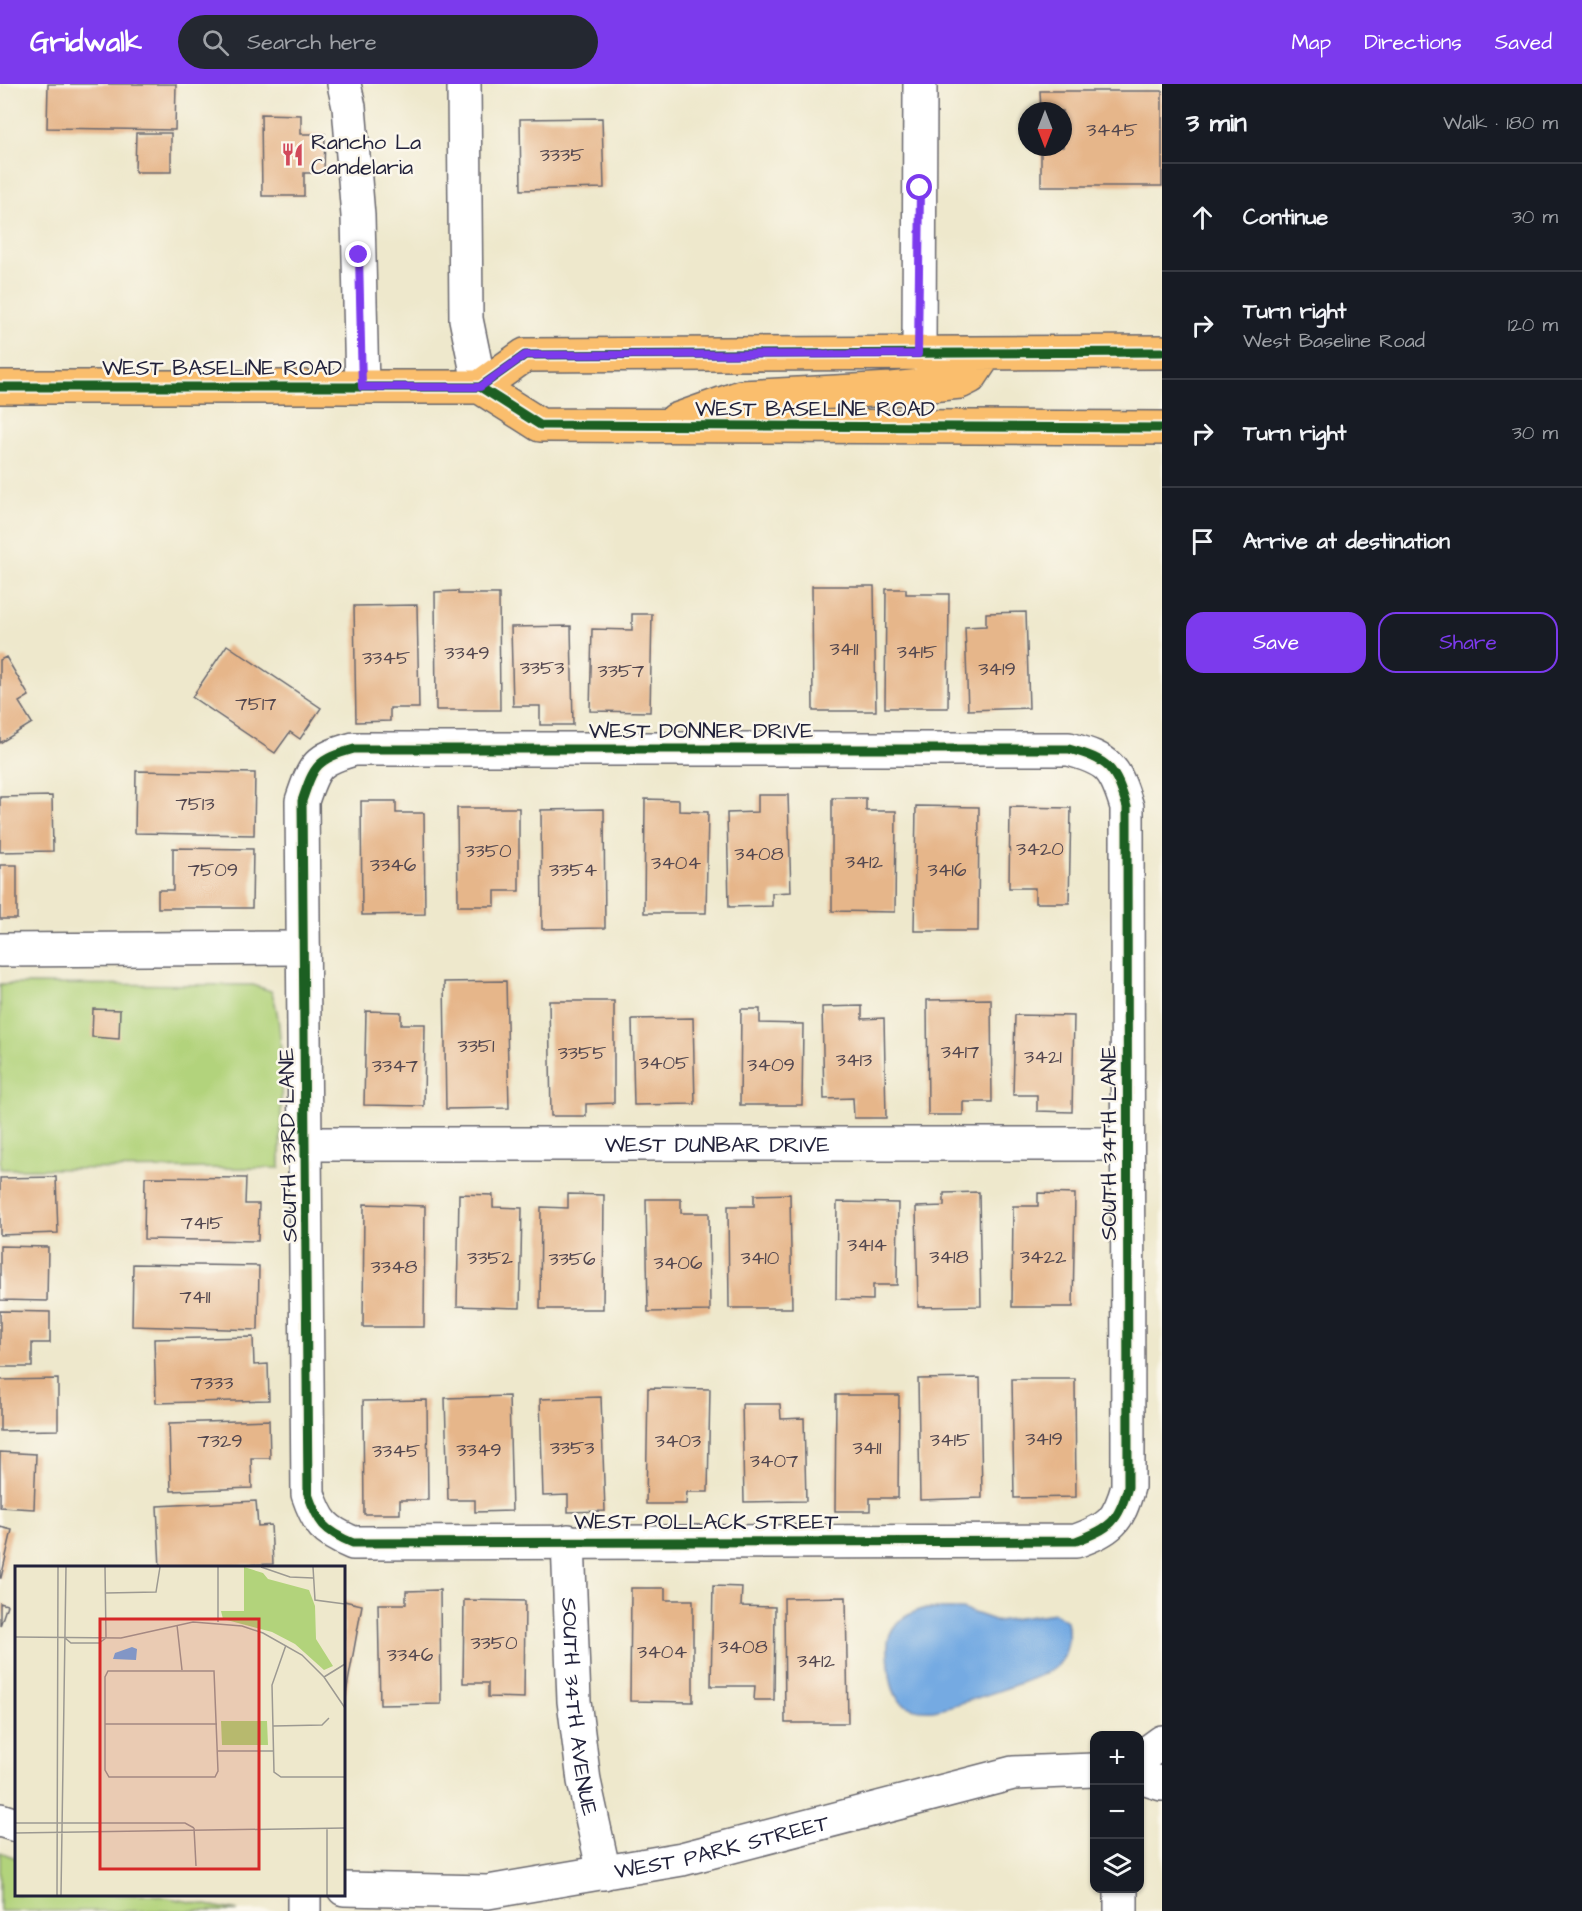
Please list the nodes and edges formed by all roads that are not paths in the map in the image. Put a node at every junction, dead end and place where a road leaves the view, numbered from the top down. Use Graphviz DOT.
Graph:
graph roads {
  1 [pos="344,84"];
  2 [pos="920,84"];
  3 [pos="465,98"];
  4 [pos="1162,352"];
  5 [pos="986,353"];
  6 [pos="918,354"];
  7 [pos="0,387"];
  8 [pos="362,387"];
  9 [pos="480,387"];
  10 [pos="655,427"];
  11 [pos="1162,428"];
  12 [pos="1099,757"];
  13 [pos="311,774"];
  14 [pos="303,948"];
  15 [pos="0,951"];
  16 [pos="307,1144"];
  17 [pos="1128,1144"];
  18 [pos="315,1516"];
  19 [pos="1105,1531"];
  20 [pos="568,1541"];
  21 [pos="1162,1742"];
  22 [pos="1144,1755"];
  23 [pos="1090,1770"];
  24 [pos="1144,1778"];
  25 [pos="1162,1784"];
  26 [pos="0,1820"];
  27 [pos="15,1825"];
  28 [pos="604,1873"];
  29 [pos="345,1889"];
  30 [pos="1120,1893"];
  31 [pos="1121,1911"];
  1 -- 8 [label="street"];
  2 -- 6 [label="street"];
  3 -- 9 [label="street"];
  4 -- 5 [label="main road"];
  5 -- 6 [label="main road"];
  5 -- 10 [label="main road"];
  6 -- 9 [label="main road"];
  7 -- 8 [label="main road, WEST BASELINE ROAD"];
  8 -- 9 [label="main road, WEST BASELINE ROAD"];
  9 -- 10 [label="main road, WEST BASELINE ROAD"];
  10 -- 11 [label="main road, WEST BASELINE ROAD"];
  12 -- 13 [label="street, WEST DONNER DRIVE"];
  12 -- 17 [label="street, SOUTH 34TH LANE"];
  13 -- 14 [label="street, SOUTH 33RD LANE"];
  14 -- 15 [label="street"];
  14 -- 16 [label="street, SOUTH 33RD LANE"];
  16 -- 17 [label="street, WEST DUNBAR DRIVE"];
  16 -- 18 [label="street, SOUTH 33RD LANE"];
  17 -- 19 [label="street, SOUTH 34TH LANE"];
  18 -- 20 [label="street, WEST POLLACK STREET"];
  19 -- 20 [label="street, WEST POLLACK STREET"];
  20 -- 28 [label="street, SOUTH 34TH AVENUE"];
  21 -- 22 [label="street"];
  23 -- 28 [label="street, WEST PARK STREET"];
  24 -- 25 [label="street"];
  26 -- 27 [label="street"];
  28 -- 29 [label="street, WEST PARK STREET"];
  30 -- 31 [label="street"];
}
